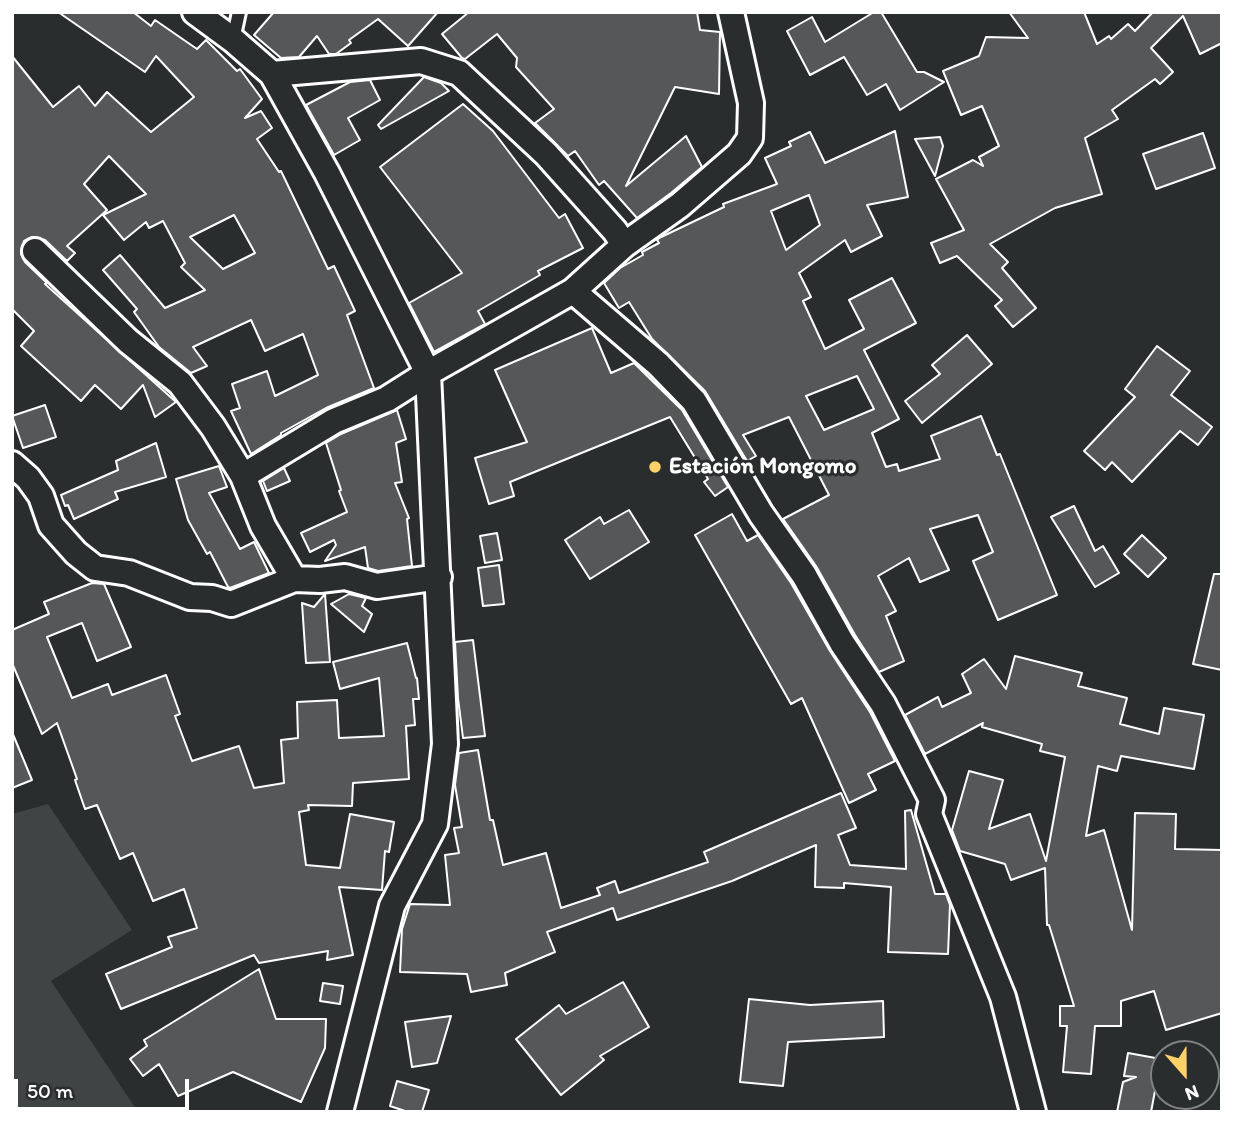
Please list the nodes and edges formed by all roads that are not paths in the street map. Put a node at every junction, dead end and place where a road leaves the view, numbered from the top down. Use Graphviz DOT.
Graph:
graph roads {
  1 [pos="195,12"];
  2 [pos="239,12"];
  3 [pos="731,12"];
  4 [pos="233,40"];
  5 [pos="272,74"];
  6 [pos="624,245"];
  7 [pos="35,251"];
  8 [pos="573,291"];
  9 [pos="428,373"];
  10 [pos="12,464"];
  11 [pos="243,476"];
  12 [pos="439,577"];
  13 [pos="294,579"];
  14 [pos="340,1112"];
  15 [pos="1032,1112"];
  1 -- 4 [label="street"];
  2 -- 4 [label="lane"];
  3 -- 6 [label="street"];
  4 -- 5 [label="street"];
  5 -- 6 [label="street"];
  5 -- 9 [label="street"];
  6 -- 8 [label="street"];
  7 -- 11 [label="street"];
  8 -- 9 [label="street"];
  8 -- 15 [label="street"];
  9 -- 11 [label="street"];
  9 -- 12 [label="street"];
  10 -- 13 [label="street"];
  11 -- 13 [label="street"];
  12 -- 13 [label="street"];
  12 -- 14 [label="street"];
}
